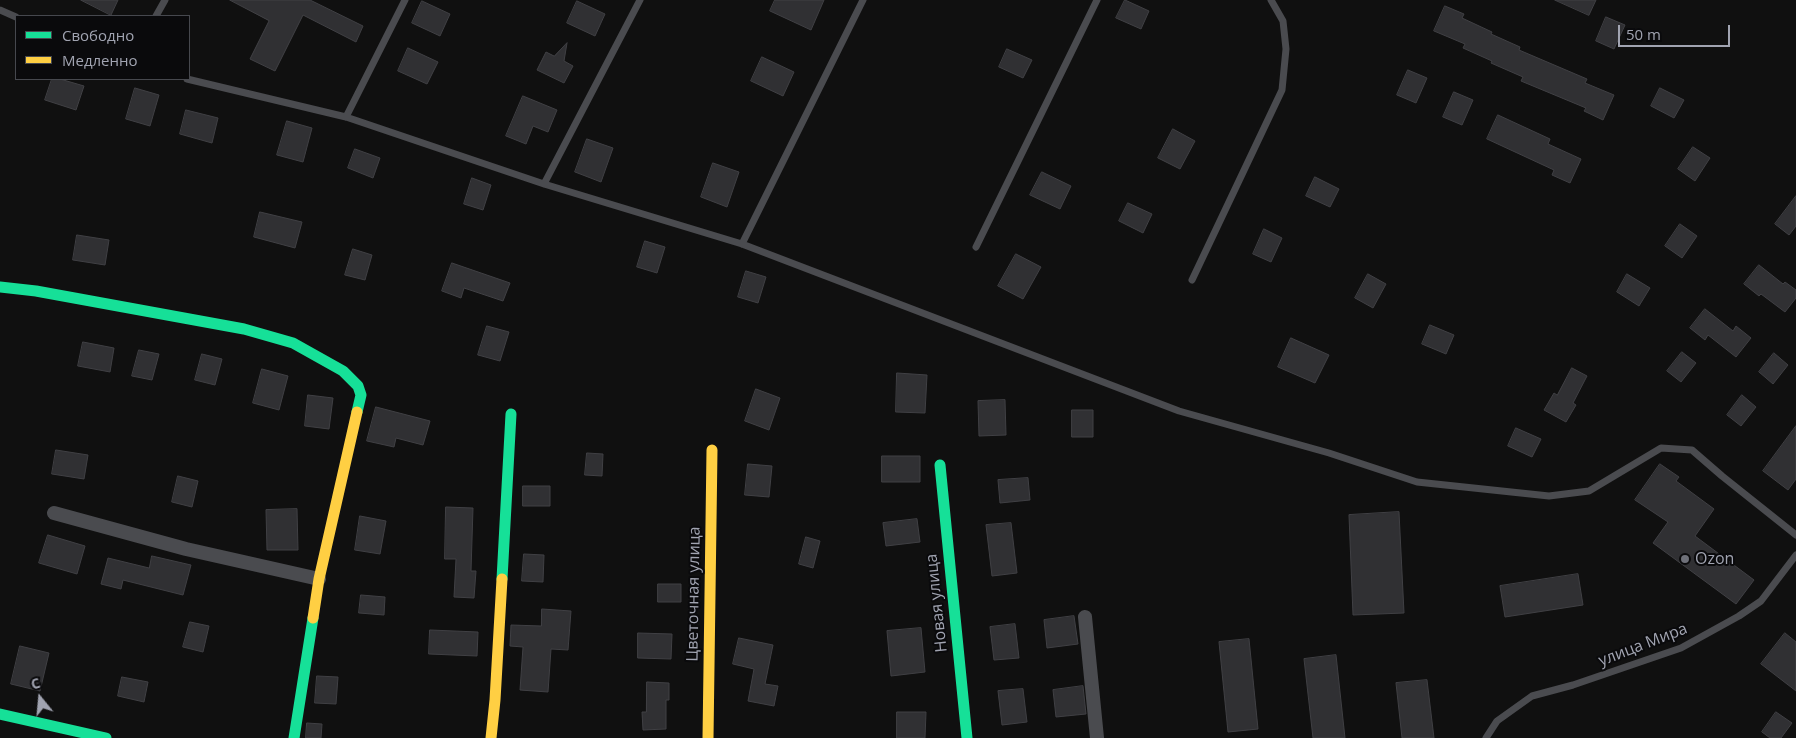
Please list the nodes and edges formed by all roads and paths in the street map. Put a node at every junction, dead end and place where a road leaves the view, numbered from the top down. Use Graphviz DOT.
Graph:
graph roads {
  1 [pos="165,0"];
  2 [pos="405,0"];
  3 [pos="640,0"];
  4 [pos="863,0"];
  5 [pos="1096,0"];
  6 [pos="1270,0"];
  7 [pos="0,10"];
  8 [pos="157,15"];
  9 [pos="15,16"];
  10 [pos="190,80"];
  11 [pos="346,117"];
  12 [pos="544,184"];
  13 [pos="742,244"];
  14 [pos="976,248"];
  15 [pos="1192,280"];
  16 [pos="0,287"];
  17 [pos="511,414"];
  18 [pos="712,450"];
  19 [pos="940,465"];
  20 [pos="54,513"];
  21 [pos="1796,535"];
  22 [pos="1796,555"];
  23 [pos="319,579"];
  24 [pos="1085,617"];
  25 [pos="0,714"];
  26 [pos="106,738"];
  27 [pos="294,738"];
  28 [pos="490,738"];
  29 [pos="708,738"];
  30 [pos="967,738"];
  31 [pos="1098,738"];
  32 [pos="1486,738"];
  1 -- 8 [label="lane"];
  2 -- 11 [label="lane"];
  3 -- 12 [label="lane"];
  4 -- 13 [label="lane"];
  5 -- 14 [label="lane"];
  6 -- 15 [label="lane"];
  7 -- 9 [label="lane"];
  10 -- 11 [label="lane"];
  11 -- 12 [label="lane"];
  12 -- 13 [label="lane"];
  13 -- 21 [label="lane"];
  16 -- 23 [label="street"];
  17 -- 28 [label="street"];
  18 -- 29 [label="street, Цветочная улица"];
  19 -- 30 [label="street, Новая улица"];
  20 -- 23 [label="street"];
  22 -- 32 [label="lane, улица Мира"];
  23 -- 27 [label="street"];
  24 -- 31 [label="street"];
  25 -- 26 [label="street"];
}
